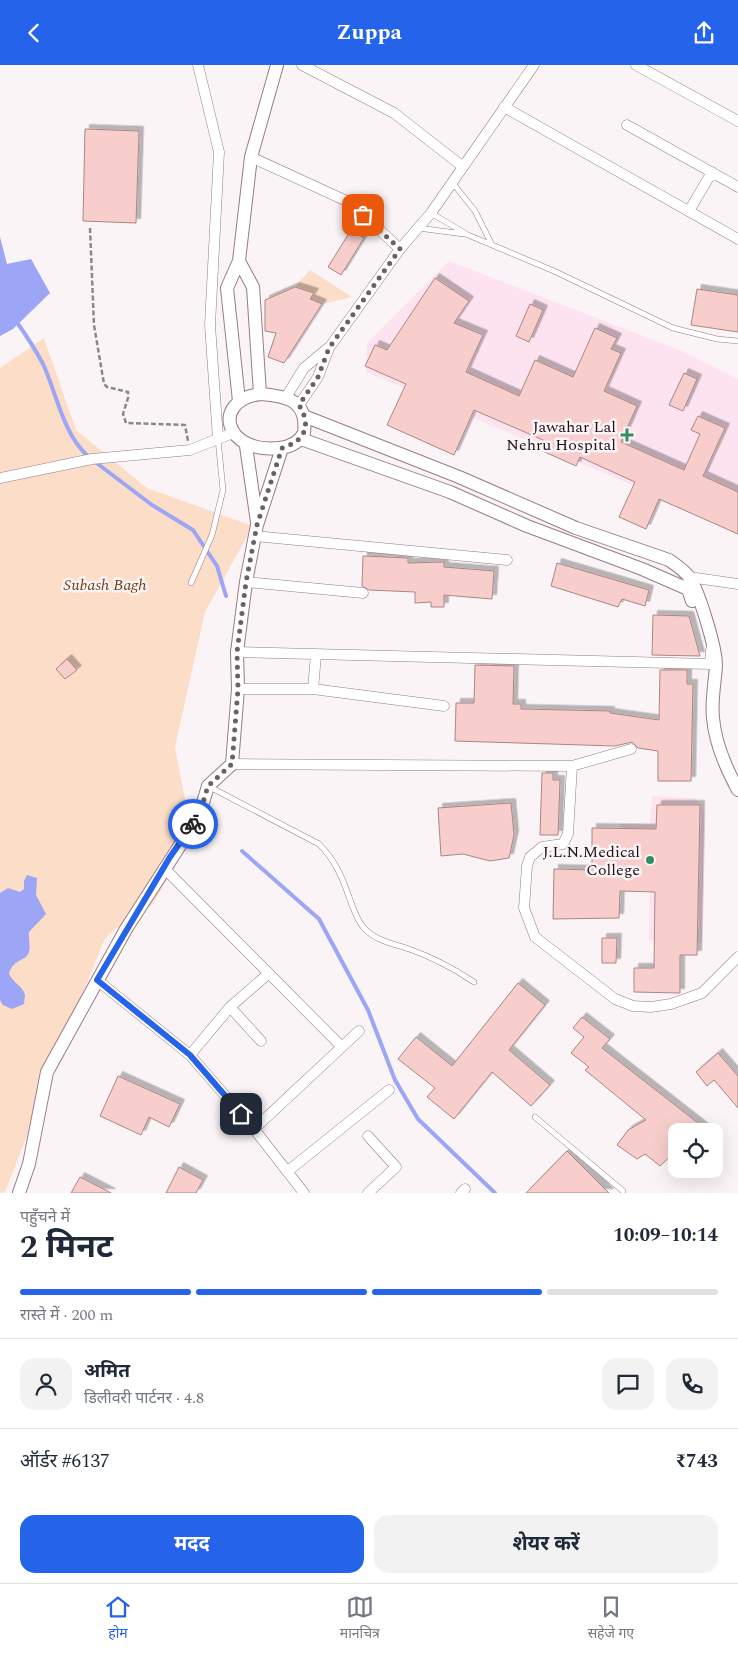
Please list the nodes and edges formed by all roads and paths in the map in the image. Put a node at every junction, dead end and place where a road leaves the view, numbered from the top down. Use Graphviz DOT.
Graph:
graph roads {
  1 [pos="198,65"];
  2 [pos="277,65"];
  3 [pos="302,65"];
  4 [pos="534,65"];
  5 [pos="636,65"];
  6 [pos="504,107"];
  7 [pos="738,121"];
  8 [pos="627,125"];
  9 [pos="251,157"];
  10 [pos="462,166"];
  11 [pos="712,172"];
  12 [pos="451,182"];
  13 [pos="738,187"];
  14 [pos="690,211"];
  15 [pos="431,213"];
  16 [pos="90,228"];
  17 [pos="418,228"];
  18 [pos="468,235"];
  19 [pos="738,239"];
  20 [pos="492,245"];
  21 [pos="400,249"];
  22 [pos="239,261"];
  23 [pos="738,341"];
  24 [pos="329,348"];
  25 [pos="260,394"];
  26 [pos="286,397"];
  27 [pos="239,401"];
  28 [pos="301,410"];
  29 [pos="233,433"];
  30 [pos="218,439"];
  31 [pos="301,439"];
  32 [pos="246,446"];
  33 [pos="282,448"];
  34 [pos="190,450"];
  35 [pos="459,477"];
  36 [pos="0,478"];
  37 [pos="450,492"];
  38 [pos="576,528"];
  39 [pos="256,530"];
  40 [pos="570,543"];
  41 [pos="507,560"];
  42 [pos="689,577"];
  43 [pos="246,582"];
  44 [pos="191,583"];
  45 [pos="738,584"];
  46 [pos="363,593"];
  47 [pos="711,642"];
  48 [pos="237,652"];
  49 [pos="316,655"];
  50 [pos="710,663"];
  51 [pos="714,681"];
  52 [pos="238,689"];
  53 [pos="313,689"];
  54 [pos="444,706"];
  55 [pos="631,749"];
  56 [pos="232,764"];
  57 [pos="572,766"];
  58 [pos="208,786"];
  59 [pos="738,791"];
  60 [pos="164,868"];
  61 [pos="738,957"];
  62 [pos="268,974"];
  63 [pos="97,980"];
  64 [pos="474,982"];
  65 [pos="230,1007"];
  66 [pos="359,1031"];
  67 [pos="261,1041"];
  68 [pos="341,1047"];
  69 [pos="190,1055"];
  70 [pos="389,1091"];
  71 [pos="535,1117"];
  72 [pos="254,1129"];
  73 [pos="368,1137"];
  74 [pos="288,1171"];
  75 [pos="623,1191"];
  76 [pos="302,1192"];
  77 [pos="19,1193"];
  78 [pos="368,1193"];
  1 -- 30 [label="street"];
  2 -- 9 [label="street"];
  3 -- 10 [label="street"];
  4 -- 6 [label="street"];
  5 -- 7 [label="street"];
  6 -- 10 [label="street"];
  6 -- 14 [label="street"];
  8 -- 11 [label="street"];
  9 -- 21 [label="street"];
  9 -- 22 [label="street"];
  10 -- 12 [label="street"];
  11 -- 13 [label="street"];
  11 -- 14 [label="street"];
  12 -- 15 [label="street"];
  12 -- 20 [label="lane"];
  14 -- 19 [label="street"];
  15 -- 17 [label="street"];
  15 -- 18 [label="lane"];
  16 -- 34 [label="path"];
  17 -- 18 [label="lane"];
  17 -- 21 [label="street"];
  18 -- 20 [label="lane"];
  20 -- 23 [label="lane"];
  21 -- 24 [label="street"];
  22 -- 25 [label="street"];
  22 -- 27 [label="street"];
  24 -- 26 [label="street"];
  24 -- 28 [label="street"];
  25 -- 26 [label="street"];
  25 -- 27 [label="street"];
  26 -- 28 [label="street"];
  27 -- 29 [label="street"];
  28 -- 31 [label="street"];
  28 -- 35 [label="street"];
  29 -- 30 [label="street"];
  29 -- 32 [label="street"];
  30 -- 34 [label="street"];
  30 -- 44 [label="lane"];
  31 -- 33 [label="street"];
  31 -- 37 [label="street"];
  32 -- 33 [label="street"];
  32 -- 39 [label="street"];
  33 -- 39 [label="street"];
  34 -- 36 [label="street"];
  35 -- 37 [label="street"];
  35 -- 38 [label="street"];
  37 -- 40 [label="street"];
  38 -- 40 [label="street"];
  38 -- 42 [label="street"];
  39 -- 41 [label="street"];
  39 -- 43 [label="street"];
  40 -- 50 [label="street"];
  42 -- 45 [label="street"];
  42 -- 47 [label="street"];
  43 -- 46 [label="street"];
  43 -- 48 [label="street"];
  47 -- 50 [label="street"];
  47 -- 51 [label="street"];
  48 -- 49 [label="street"];
  48 -- 52 [label="street"];
  49 -- 50 [label="street"];
  49 -- 53 [label="street"];
  50 -- 51 [label="street"];
  51 -- 59 [label="street"];
  52 -- 53 [label="street"];
  52 -- 56 [label="street"];
  53 -- 54 [label="street"];
  55 -- 57 [label="street"];
  56 -- 57 [label="street"];
  56 -- 58 [label="street"];
  57 -- 61 [label="street"];
  58 -- 60 [label="street"];
  58 -- 64 [label="lane"];
  60 -- 62 [label="street"];
  60 -- 63 [label="street"];
  62 -- 65 [label="street"];
  62 -- 68 [label="street"];
  63 -- 69 [label="street"];
  63 -- 77 [label="street"];
  65 -- 67 [label="street"];
  65 -- 69 [label="street"];
  66 -- 68 [label="street"];
  68 -- 72 [label="street"];
  69 -- 72 [label="street"];
  70 -- 74 [label="street"];
  71 -- 75 [label="lane"];
  72 -- 74 [label="street"];
  73 -- 78 [label="street"];
  74 -- 76 [label="street"];
}
